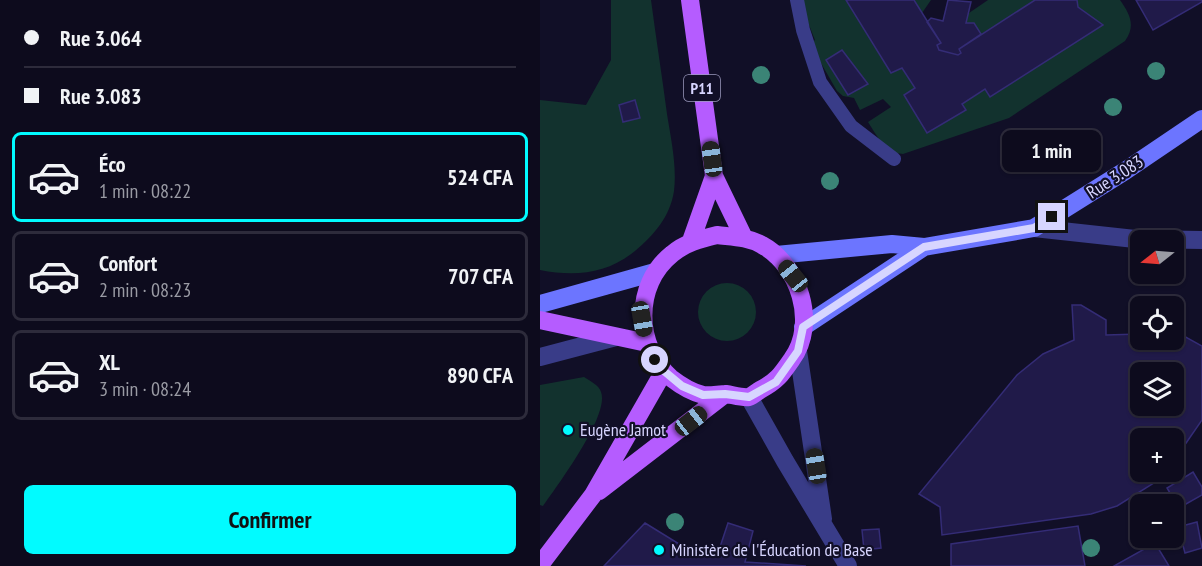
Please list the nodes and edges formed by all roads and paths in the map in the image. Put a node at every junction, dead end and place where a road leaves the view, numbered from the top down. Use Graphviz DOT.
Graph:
graph roads {
  1 [pos="690,0"];
  2 [pos="797,0"];
  3 [pos="1202,119"];
  4 [pos="894,159"];
  5 [pos="714,176"];
  6 [pos="1034,228"];
  7 [pos="744,238"];
  8 [pos="1202,240"];
  9 [pos="691,242"];
  10 [pos="924,247"];
  11 [pos="776,255"];
  12 [pos="655,272"];
  13 [pos="540,304"];
  14 [pos="540,320"];
  15 [pos="803,327"];
  16 [pos="616,337"];
  17 [pos="647,343"];
  18 [pos="798,351"];
  19 [pos="540,357"];
  20 [pos="664,371"];
  21 [pos="725,394"];
  22 [pos="749,397"];
  23 [pos="593,495"];
  24 [pos="824,527"];
  25 [pos="540,565"];
  26 [pos="848,566"];
  1 -- 5 [label="main road, P11"];
  2 -- 4 [label="lane"];
  3 -- 6 [label="main road, Rue 3.083"];
  5 -- 7 [label="main road, P11"];
  5 -- 9 [label="main road, P11"];
  6 -- 8 [label="street"];
  6 -- 10 [label="main road, Rue 3.083"];
  7 -- 9 [label="main road"];
  7 -- 11 [label="main road"];
  9 -- 12 [label="main road"];
  10 -- 11 [label="main road, Rue 3.083"];
  10 -- 15 [label="main road"];
  11 -- 15 [label="main road"];
  12 -- 13 [label="main road"];
  12 -- 17 [label="main road"];
  14 -- 16 [label="main road"];
  15 -- 18 [label="main road"];
  16 -- 17 [label="main road"];
  16 -- 19 [label="street"];
  17 -- 20 [label="main road"];
  18 -- 22 [label="main road"];
  18 -- 24 [label="street"];
  20 -- 21 [label="main road"];
  20 -- 23 [label="main road"];
  21 -- 22 [label="main road"];
  21 -- 23 [label="main road"];
  22 -- 24 [label="street"];
  23 -- 25 [label="main road"];
  24 -- 26 [label="street"];
}
